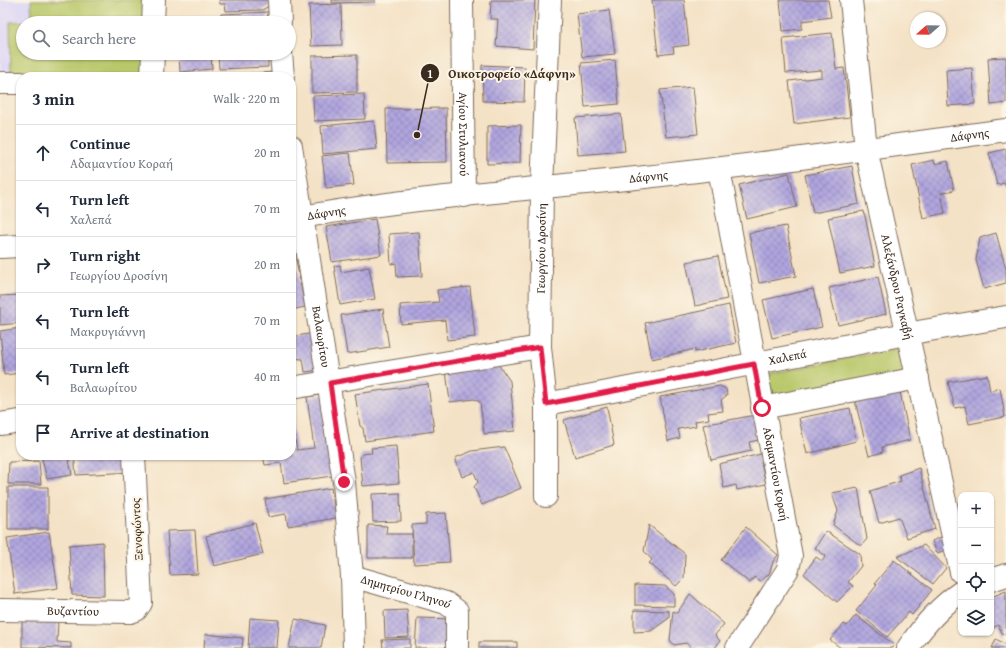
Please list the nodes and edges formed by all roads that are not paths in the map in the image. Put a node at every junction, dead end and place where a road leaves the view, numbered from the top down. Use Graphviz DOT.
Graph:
graph roads {
  1 [pos="154,0"];
  2 [pos="279,0"];
  3 [pos="462,0"];
  4 [pos="550,0"];
  5 [pos="851,0"];
  6 [pos="153,16"];
  7 [pos="280,16"];
  8 [pos="153,60"];
  9 [pos="282,60"];
  10 [pos="152,72"];
  11 [pos="283,72"];
  12 [pos="0,83"];
  13 [pos="16,83"];
  14 [pos="1006,130"];
  15 [pos="866,149"];
  16 [pos="719,169"];
  17 [pos="542,188"];
  18 [pos="464,196"];
  19 [pos="296,206"];
  20 [pos="297,218"];
  21 [pos="16,246"];
  22 [pos="0,247"];
  23 [pos="1006,317"];
  24 [pos="906,334"];
  25 [pos="540,347"];
  26 [pos="754,364"];
  27 [pos="918,378"];
  28 [pos="330,383"];
  29 [pos="296,387"];
  30 [pos="546,404"];
  31 [pos="762,408"];
  32 [pos="16,422"];
  33 [pos="0,424"];
  34 [pos="134,460"];
  35 [pos="546,496"];
  36 [pos="959,564"];
  37 [pos="1006,575"];
  38 [pos="352,576"];
  39 [pos="994,579"];
  40 [pos="958,594"];
  41 [pos="141,602"];
  42 [pos="0,610"];
  43 [pos="354,648"];
  44 [pos="457,648"];
  45 [pos="737,648"];
  46 [pos="908,648"];
  1 -- 6 [label="street"];
  2 -- 7 [label="street"];
  3 -- 18 [label="street, Αγίου Στυλιανού"];
  4 -- 17 [label="street, Γεωργίου Δροσίνη"];
  5 -- 15 [label="street, Αλεξάνδρου Ραγκαβή"];
  8 -- 10 [label="street"];
  9 -- 11 [label="street"];
  12 -- 13 [label="street"];
  14 -- 15 [label="street, Δάφνης"];
  15 -- 16 [label="street, Δάφνης"];
  15 -- 24 [label="street, Αλεξάνδρου Ραγκαβή"];
  16 -- 17 [label="street, Δάφνης"];
  16 -- 26 [label="street, Αδαμαντίου Κοραή"];
  17 -- 18 [label="street, Δάφνης"];
  17 -- 25 [label="street, Γεωργίου Δροσίνη"];
  18 -- 20 [label="street, Δάφνης"];
  19 -- 20 [label="street, Βαλαωρίτου"];
  20 -- 28 [label="street, Βαλαωρίτου"];
  21 -- 22 [label="street"];
  23 -- 24 [label="street, Χαλεπά"];
  24 -- 26 [label="street, Χαλεπά"];
  24 -- 27 [label="street, Αλεξάνδρου Ραγκαβή"];
  25 -- 28 [label="street"];
  25 -- 30 [label="street, Γεωργίου Δροσίνη"];
  26 -- 30 [label="street, Χαλεπά"];
  26 -- 31 [label="street, Αδαμαντίου Κοραή"];
  27 -- 31 [label="street"];
  27 -- 36 [label="street, Αλεξάνδρου Ραγκαβή"];
  28 -- 29 [label="street"];
  28 -- 38 [label="street, Βαλαωρίτου"];
  30 -- 35 [label="street, Γεωργίου Δροσίνη"];
  31 -- 45 [label="street, Αδαμαντίου Κοραή"];
  32 -- 33 [label="street"];
  34 -- 41 [label="street, Ξενοφώντος"];
  37 -- 39 [label="street"];
  38 -- 43 [label="street, Βαλαωρίτου"];
  38 -- 44 [label="street, Δημητρίου Γληνού"];
  40 -- 46 [label="street"];
  41 -- 42 [label="street, Βυζαντίου"];
}
